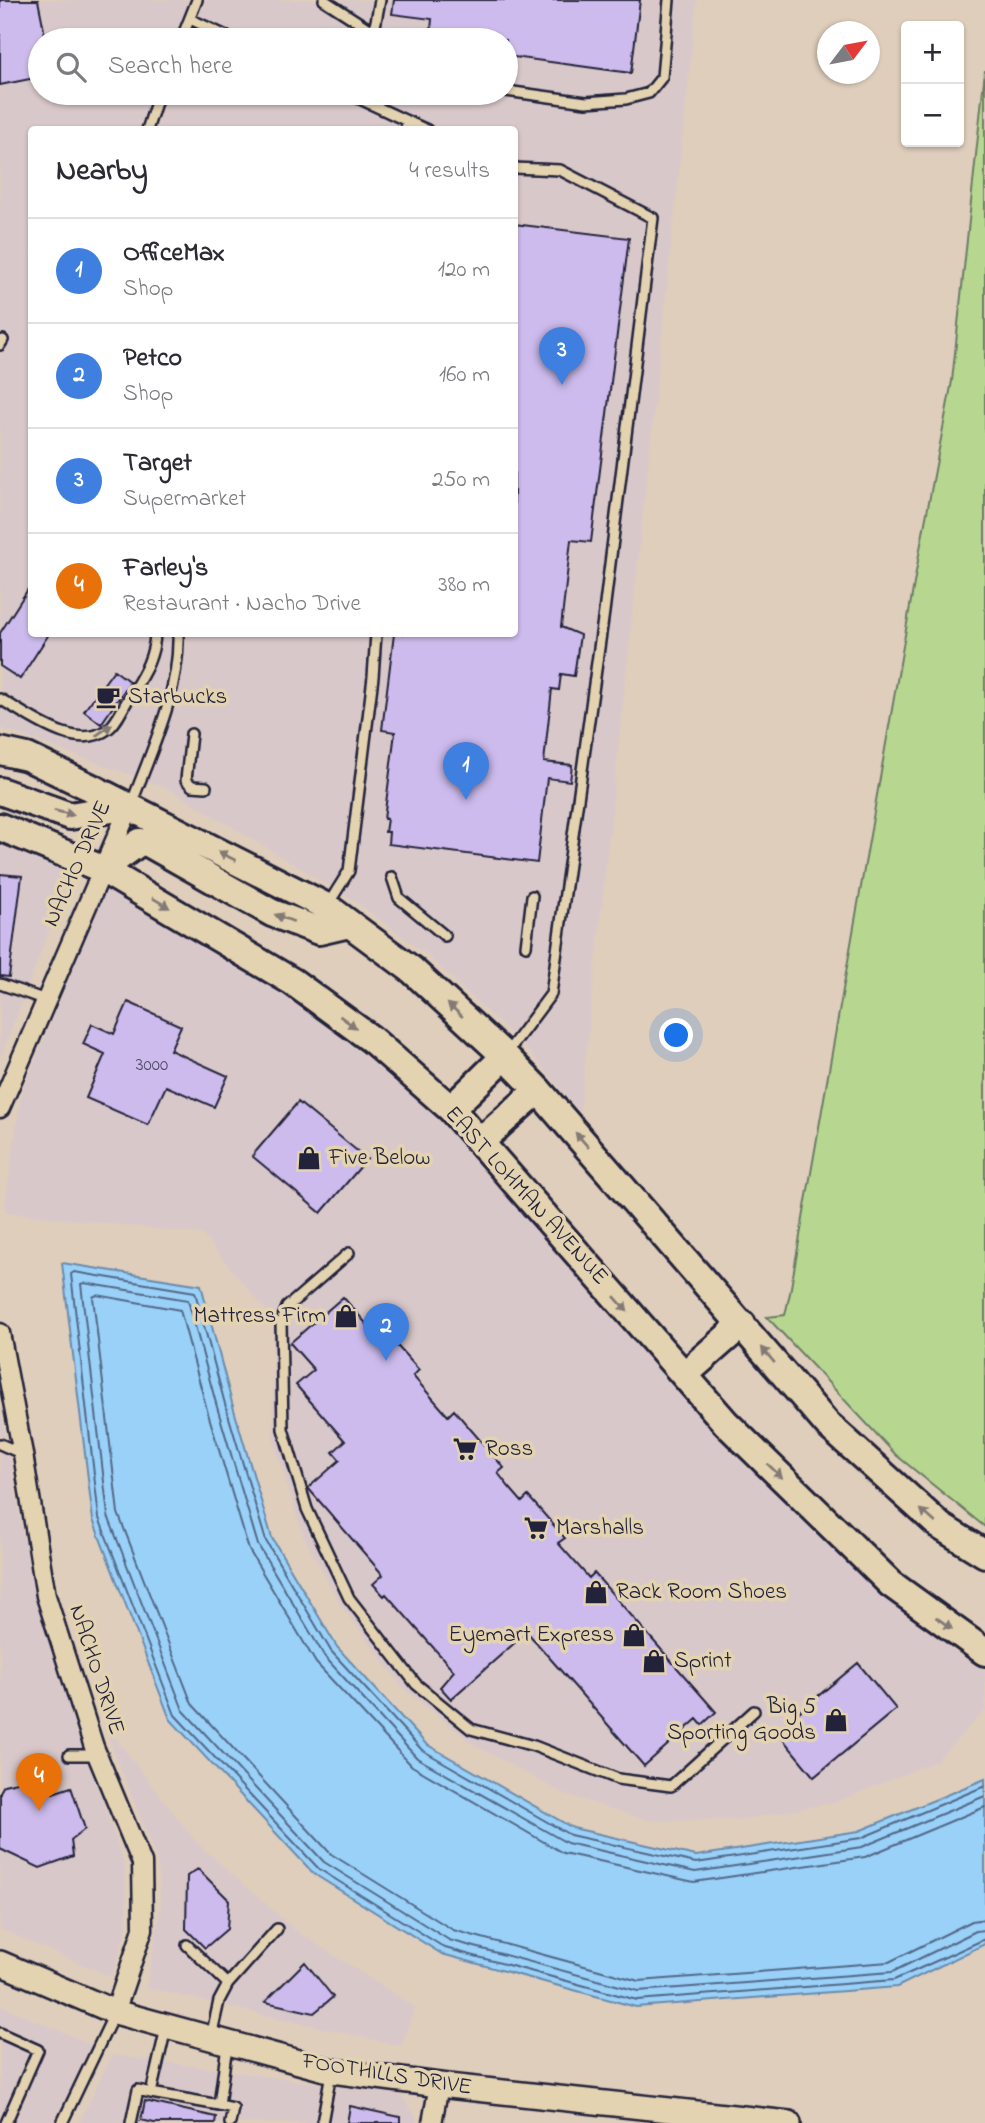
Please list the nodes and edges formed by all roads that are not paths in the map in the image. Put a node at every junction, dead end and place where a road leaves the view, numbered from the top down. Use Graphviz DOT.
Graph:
graph roads {
  1 [pos="197,0"];
  2 [pos="324,0"];
  3 [pos="380,0"];
  4 [pos="669,0"];
  5 [pos="190,19"];
  6 [pos="186,28"];
  7 [pos="209,28"];
  8 [pos="366,28"];
  9 [pos="375,28"];
  10 [pos="518,93"];
  11 [pos="155,105"];
  12 [pos="369,105"];
  13 [pos="406,125"];
  14 [pos="148,126"];
  15 [pos="518,169"];
  16 [pos="155,637"];
  17 [pos="178,637"];
  18 [pos="376,637"];
  19 [pos="0,699"];
  20 [pos="191,734"];
  21 [pos="0,751"];
  22 [pos="206,787"];
  23 [pos="0,791"];
  24 [pos="130,806"];
  25 [pos="0,827"];
  26 [pos="102,869"];
  27 [pos="392,877"];
  28 [pos="532,896"];
  29 [pos="327,907"];
  30 [pos="349,924"];
  31 [pos="445,936"];
  32 [pos="526,946"];
  33 [pos="0,984"];
  34 [pos="46,1000"];
  35 [pos="505,1056"];
  36 [pos="538,1090"];
  37 [pos="1,1101"];
  38 [pos="451,1109"];
  39 [pos="480,1142"];
  40 [pos="349,1253"];
  41 [pos="742,1324"];
  42 [pos="0,1333"];
  43 [pos="684,1376"];
  44 [pos="0,1444"];
  45 [pos="23,1454"];
  46 [pos="985,1554"];
  47 [pos="985,1652"];
  48 [pos="754,1711"];
  49 [pos="69,1755"];
  50 [pos="97,1755"];
  51 [pos="277,1929"];
  52 [pos="187,1945"];
  53 [pos="0,1963"];
  54 [pos="228,1984"];
  55 [pos="115,2012"];
  56 [pos="166,2026"];
  57 [pos="0,2033"];
  58 [pos="219,2040"];
  59 [pos="332,2071"];
  60 [pos="439,2085"];
  61 [pos="151,2093"];
  62 [pos="219,2105"];
  63 [pos="667,2116"];
  64 [pos="6,2123"];
  65 [pos="62,2123"];
  66 [pos="131,2123"];
  67 [pos="230,2123"];
  68 [pos="321,2123"];
  69 [pos="432,2123"];
  70 [pos="789,2123"];
  1 -- 5 [label="lane"];
  2 -- 8 [label="lane"];
  3 -- 9 [label="lane"];
  4 -- 10 [label="lane"];
  5 -- 6 [label="lane"];
  5 -- 7 [label="lane"];
  11 -- 14 [label="lane"];
  12 -- 13 [label="lane"];
  15 -- 35 [label="lane"];
  19 -- 16 [label="lane, one-way"];
  17 -- 24 [label="lane, NACHO DRIVE"];
  18 -- 29 [label="lane"];
  20 -- 22 [label="lane"];
  21 -- 24 [label="main road"];
  23 -- 24 [label="main road, one-way"];
  24 -- 26 [label="street, NACHO DRIVE"];
  29 -- 24 [label="main road, one-way"];
  25 -- 26 [label="main road, EAST LOHMAN AVENUE"];
  30 -- 26 [label="main road, one-way"];
  26 -- 34 [label="street, NACHO DRIVE"];
  26 -- 38 [label="main road, EAST LOHMAN AVENUE, one-way"];
  27 -- 31 [label="lane"];
  28 -- 32 [label="lane"];
  29 -- 30 [label="main road"];
  35 -- 30 [label="main road, one-way"];
  33 -- 34 [label="lane"];
  34 -- 37 [label="street, NACHO DRIVE"];
  35 -- 36 [label="main road"];
  35 -- 38 [label="main road"];
  36 -- 39 [label="main road"];
  41 -- 36 [label="main road, one-way"];
  38 -- 39 [label="main road, EAST LOHMAN AVENUE"];
  39 -- 43 [label="main road, EAST LOHMAN AVENUE, one-way"];
  40 -- 48 [label="lane"];
  41 -- 43 [label="main road"];
  46 -- 41 [label="main road, one-way"];
  42 -- 45 [label="street, NACHO DRIVE"];
  43 -- 47 [label="main road, EAST LOHMAN AVENUE, one-way"];
  44 -- 45 [label="lane"];
  45 -- 50 [label="street, NACHO DRIVE"];
  49 -- 50 [label="lane"];
  50 -- 55 [label="street, NACHO DRIVE"];
  51 -- 54 [label="lane"];
  52 -- 54 [label="lane"];
  53 -- 55 [label="street, FOOTHILLS DRIVE"];
  54 -- 58 [label="lane"];
  55 -- 56 [label="street, FOOTHILLS DRIVE"];
  55 -- 65 [label="lane"];
  56 -- 58 [label="street, FOOTHILLS DRIVE"];
  56 -- 61 [label="lane"];
  57 -- 64 [label="lane"];
  58 -- 59 [label="street, FOOTHILLS DRIVE"];
  58 -- 62 [label="lane"];
  59 -- 60 [label="street, FOOTHILLS DRIVE"];
  59 -- 68 [label="lane"];
  60 -- 63 [label="street, FOOTHILLS DRIVE"];
  60 -- 69 [label="street"];
  61 -- 62 [label="lane"];
  61 -- 66 [label="lane"];
  62 -- 67 [label="lane"];
  63 -- 70 [label="street, FOOTHILLS DRIVE"];
}
